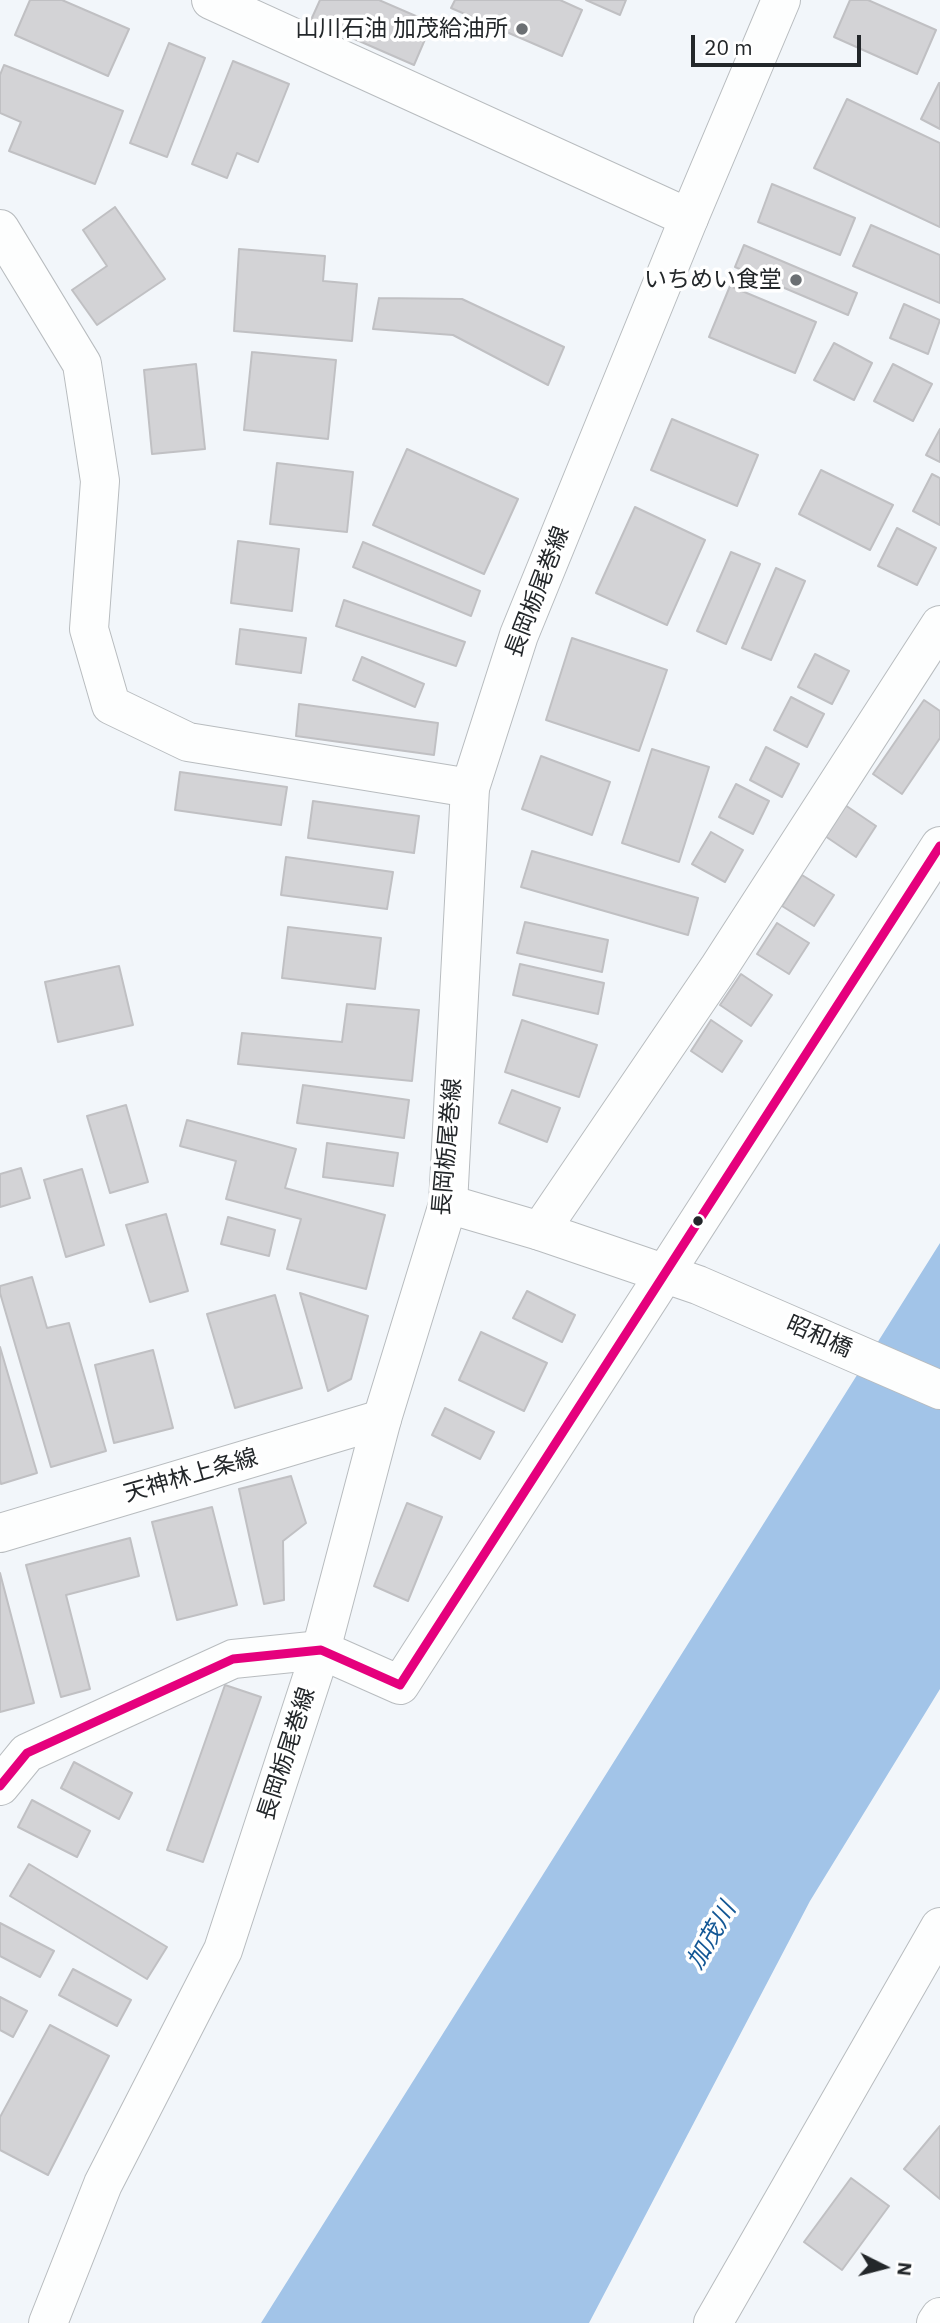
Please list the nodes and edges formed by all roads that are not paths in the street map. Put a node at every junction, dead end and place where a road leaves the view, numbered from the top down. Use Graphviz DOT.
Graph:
graph roads {
  1 [pos="211,0"];
  2 [pos="781,0"];
  3 [pos="689,218"];
  4 [pos="0,229"];
  5 [pos="940,625"];
  6 [pos="470,788"];
  7 [pos="940,846"];
  8 [pos="448,1204"];
  9 [pos="540,1231"];
  10 [pos="682,1280"];
  11 [pos="940,1390"];
  12 [pos="382,1419"];
  13 [pos="0,1532"];
  14 [pos="321,1650"];
  15 [pos="0,1786"];
  16 [pos="940,1927"];
  17 [pos="940,2317"];
  18 [pos="48,2323"];
  19 [pos="713,2323"];
  20 [pos="936,2323"];
  1 -- 3 [label="street"];
  2 -- 3 [label="street, 長岡栃尾巻線"];
  3 -- 6 [label="street, 長岡栃尾巻線"];
  4 -- 6 [label="street"];
  5 -- 9 [label="street"];
  6 -- 8 [label="street, 長岡栃尾巻線"];
  7 -- 10 [label="street"];
  8 -- 9 [label="street, 昭和橋"];
  8 -- 12 [label="street, 長岡栃尾巻線"];
  9 -- 10 [label="street, 昭和橋"];
  10 -- 11 [label="street, 昭和橋"];
  10 -- 14 [label="street"];
  12 -- 13 [label="street, 天神林上条線"];
  12 -- 14 [label="street, 長岡栃尾巻線"];
  14 -- 15 [label="street"];
  14 -- 18 [label="street, 長岡栃尾巻線"];
  16 -- 19 [label="street"];
  17 -- 20 [label="street"];
}
